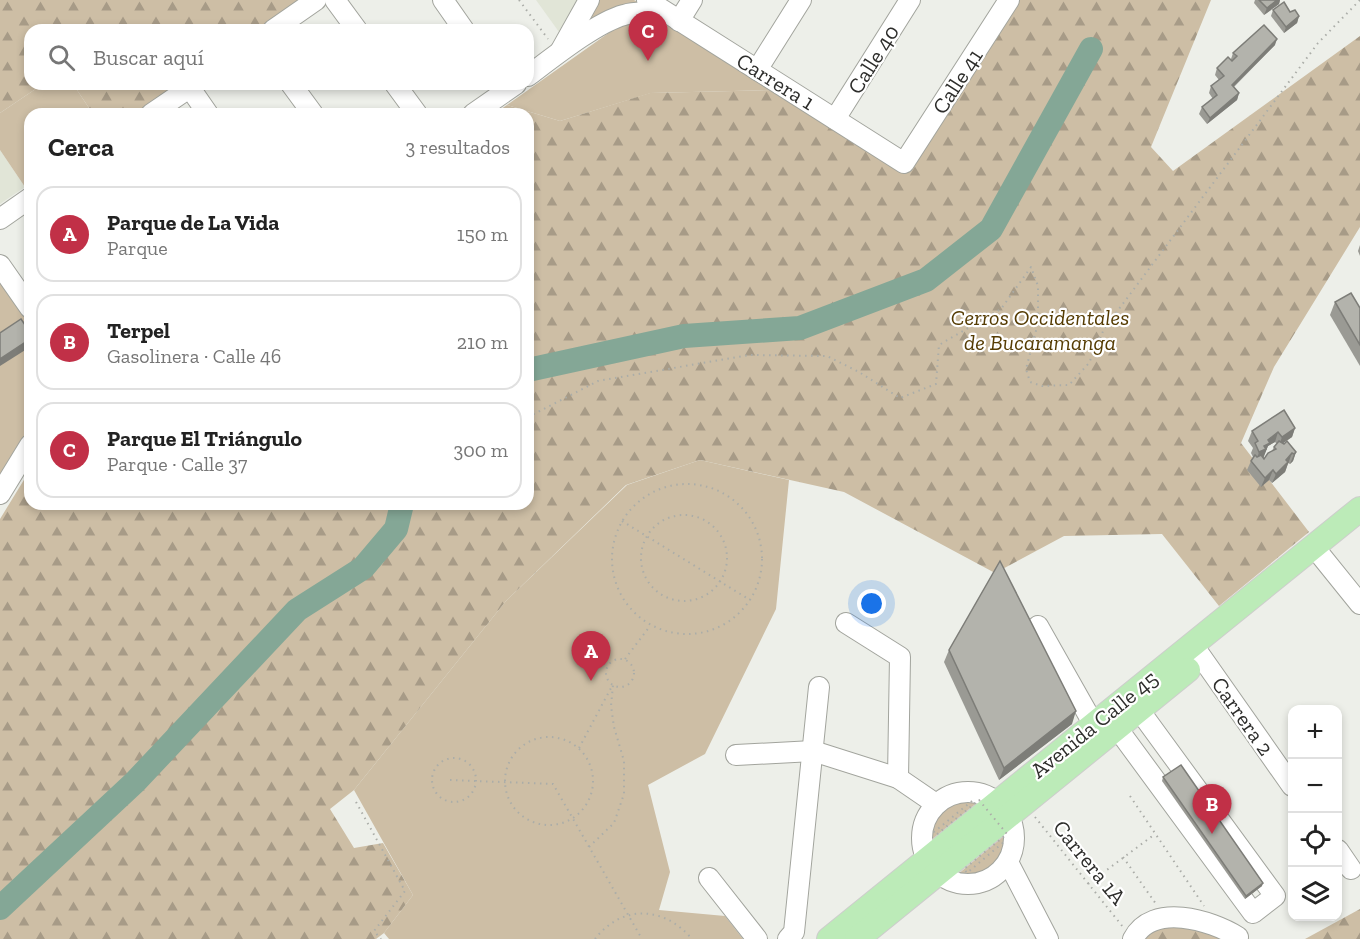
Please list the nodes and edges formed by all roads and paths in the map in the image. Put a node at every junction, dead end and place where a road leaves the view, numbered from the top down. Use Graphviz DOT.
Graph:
graph roads {
  1 [pos="316,0"];
  2 [pos="336,0"];
  3 [pos="443,0"];
  4 [pos="519,0"];
  5 [pos="589,0"];
  6 [pos="647,0"];
  7 [pos="692,0"];
  8 [pos="801,0"];
  9 [pos="910,0"];
  10 [pos="1360,0"];
  11 [pos="1000,3"];
  12 [pos="674,17"];
  13 [pos="282,24"];
  14 [pos="353,24"];
  15 [pos="460,24"];
  16 [pos="559,54"];
  17 [pos="757,70"];
  18 [pos="534,72"];
  19 [pos="186,90"];
  20 [pos="194,90"];
  21 [pos="295,90"];
  22 [pos="399,90"];
  23 [pos="504,90"];
  24 [pos="161,108"];
  25 [pos="205,108"];
  26 [pos="309,108"];
  27 [pos="413,108"];
  28 [pos="481,108"];
  29 [pos="835,119"];
  30 [pos="904,163"];
  31 [pos="24,202"];
  32 [pos="0,219"];
  33 [pos="0,265"];
  34 [pos="24,299"];
  35 [pos="534,414"];
  36 [pos="24,456"];
  37 [pos="0,494"];
  38 [pos="1360,509"];
  39 [pos="622,521"];
  40 [pos="1360,530"];
  41 [pos="647,536"];
  42 [pos="1319,553"];
  43 [pos="720,582"];
  44 [pos="750,600"];
  45 [pos="1360,604"];
  46 [pos="846,623"];
  47 [pos="651,625"];
  48 [pos="1038,626"];
  49 [pos="1197,652"];
  50 [pos="625,659"];
  51 [pos="613,685"];
  52 [pos="819,687"];
  53 [pos="1139,710"];
  54 [pos="1105,727"];
  55 [pos="579,748"];
  56 [pos="813,751"];
  57 [pos="736,755"];
  58 [pos="898,778"];
  59 [pos="1288,779"];
  60 [pos="450,780"];
  61 [pos="475,781"];
  62 [pos="504,782"];
  63 [pos="1130,796"];
  64 [pos="972,801"];
  65 [pos="356,802"];
  66 [pos="936,804"];
  67 [pos="1010,807"];
  68 [pos="573,819"];
  69 [pos="1155,834"];
  70 [pos="1005,842"];
  71 [pos="589,848"];
  72 [pos="1342,856"];
  73 [pos="1123,857"];
  74 [pos="1008,862"];
  75 [pos="932,866"];
  76 [pos="1351,869"];
  77 [pos="709,878"];
  78 [pos="1088,884"];
  79 [pos="628,916"];
  80 [pos="1166,917"];
  81 [pos="1217,926"];
  82 [pos="1129,934"];
  83 [pos="1238,937"];
  84 [pos="381,939"];
  85 [pos="595,939"];
  86 [pos="642,939"];
  87 [pos="692,939"];
  88 [pos="758,939"];
  89 [pos="788,939"];
  90 [pos="829,939"];
  91 [pos="857,939"];
  92 [pos="1048,939"];
  1 -- 13 [label="street"];
  2 -- 14 [label="street"];
  3 -- 15 [label="street"];
  4 -- 16 [label="path"];
  5 -- 16 [label="street"];
  6 -- 12 [label="street, Carrera 1"];
  7 -- 12 [label="street"];
  8 -- 17 [label="street"];
  9 -- 29 [label="street, Calle 40"];
  10 -- 35 [label="path"];
  11 -- 30 [label="street, Calle 41"];
  12 -- 16 [label="street"];
  12 -- 17 [label="street, Carrera 1"];
  16 -- 18 [label="street"];
  17 -- 29 [label="street, Carrera 1"];
  19 -- 24 [label="street"];
  20 -- 25 [label="street"];
  21 -- 26 [label="street"];
  22 -- 27 [label="street"];
  23 -- 28 [label="street"];
  29 -- 30 [label="street, Carrera 1"];
  31 -- 32 [label="street"];
  33 -- 34 [label="street"];
  36 -- 37 [label="street"];
  38 -- 42 [label="main road, Avenida Calle 45"];
  39 -- 41 [label="path"];
  39 -- 44 [label="path"];
  39 -- 47 [label="path"];
  40 -- 42 [label="main road, Avenida Calle 45"];
  41 -- 43 [label="path"];
  41 -- 43 [label="path"];
  41 -- 43 [label="path"];
  42 -- 45 [label="street"];
  42 -- 49 [label="main road, Avenida Calle 45"];
  43 -- 44 [label="path"];
  44 -- 47 [label="path"];
  46 -- 58 [label="street"];
  47 -- 50 [label="path"];
  48 -- 54 [label="street"];
  49 -- 53 [label="main road, Avenida Calle 45"];
  49 -- 54 [label="main road, Avenida Calle 45"];
  49 -- 59 [label="street, Carrera 2"];
  50 -- 51 [label="path"];
  50 -- 51 [label="path"];
  51 -- 55 [label="path"];
  51 -- 71 [label="path"];
  52 -- 56 [label="street"];
  53 -- 54 [label="main road, Avenida Calle 45"];
  53 -- 54 [label="street"];
  54 -- 67 [label="main road, Avenida Calle 45"];
  54 -- 67 [label="main road, Avenida Calle 45"];
  55 -- 62 [label="path"];
  55 -- 68 [label="path"];
  56 -- 57 [label="street"];
  56 -- 58 [label="street"];
  56 -- 89 [label="street"];
  58 -- 66 [label="street"];
  60 -- 61 [label="path"];
  61 -- 61 [label="path"];
  61 -- 62 [label="path"];
  62 -- 68 [label="path"];
  62 -- 68 [label="path"];
  63 -- 69 [label="path"];
  64 -- 70 [label="path, bridge"];
  65 -- 84 [label="path"];
  66 -- 67 [label="street"];
  66 -- 75 [label="street"];
  67 -- 74 [label="street"];
  67 -- 75 [label="main road, Avenida Calle 45"];
  67 -- 78 [label="path, Carrera 1A"];
  68 -- 71 [label="path"];
  69 -- 73 [label="path"];
  69 -- 81 [label="path"];
  71 -- 79 [label="path"];
  72 -- 76 [label="street"];
  73 -- 78 [label="path"];
  73 -- 80 [label="path"];
  74 -- 75 [label="street"];
  74 -- 92 [label="street"];
  75 -- 90 [label="main road, Avenida Calle 45"];
  75 -- 91 [label="main road, Avenida Calle 45"];
  77 -- 88 [label="street"];
  78 -- 82 [label="path, Carrera 1A"];
  79 -- 85 [label="path"];
  79 -- 86 [label="path"];
  79 -- 87 [label="path"];
  80 -- 81 [label="street"];
  80 -- 82 [label="street"];
  81 -- 83 [label="street"];
}
